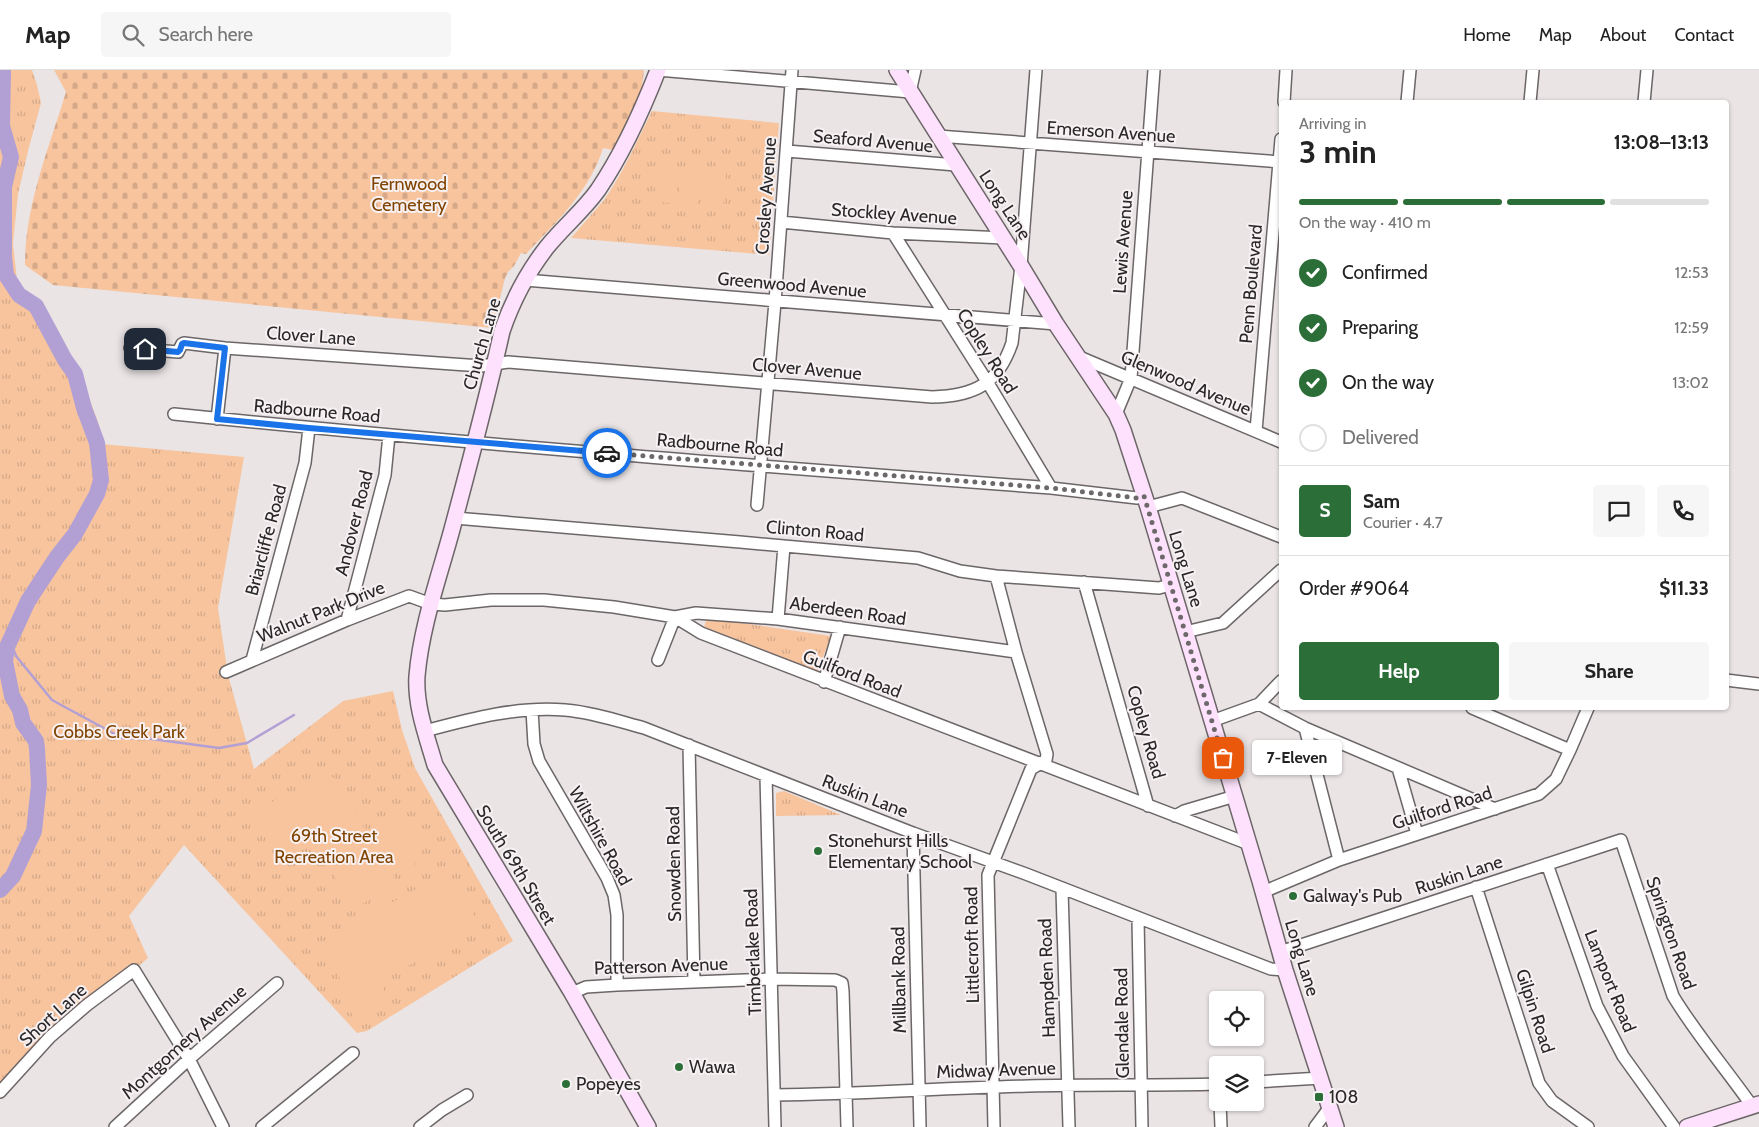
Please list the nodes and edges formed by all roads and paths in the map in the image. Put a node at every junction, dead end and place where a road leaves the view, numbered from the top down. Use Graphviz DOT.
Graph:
graph roads {
  1 [pos="658,70"];
  2 [pos="897,70"];
  3 [pos="915,70"];
  4 [pos="1036,70"];
  5 [pos="1154,70"];
  6 [pos="1286,70"];
  7 [pos="1410,70"];
  8 [pos="1533,70"];
  9 [pos="1647,70"];
  10 [pos="792,76"];
  11 [pos="910,92"];
  12 [pos="1284,100"];
  13 [pos="1407,100"];
  14 [pos="1530,100"];
  15 [pos="1644,100"];
  16 [pos="938,136"];
  17 [pos="1031,143"];
  18 [pos="787,151"];
  19 [pos="1147,152"];
  20 [pos="1279,162"];
  21 [pos="956,165"];
  22 [pos="1279,173"];
  23 [pos="781,222"];
  24 [pos="893,233"];
  25 [pos="1004,238"];
  26 [pos="1021,266"];
  27 [pos="524,280"];
  28 [pos="775,302"];
  29 [pos="945,316"];
  30 [pos="1016,320"];
  31 [pos="1056,324"];
  32 [pos="130,348"];
  33 [pos="225,348"];
  34 [pos="1077,356"];
  35 [pos="495,364"];
  36 [pos="1131,378"];
  37 [pos="768,383"];
  38 [pos="988,383"];
  39 [pos="174,414"];
  40 [pos="1116,414"];
  41 [pos="217,419"];
  42 [pos="309,428"];
  43 [pos="1256,431"];
  44 [pos="389,435"];
  45 [pos="1279,441"];
  46 [pos="474,442"];
  47 [pos="760,466"];
  48 [pos="1051,488"];
  49 [pos="1146,501"];
  50 [pos="757,504"];
  51 [pos="455,518"];
  52 [pos="1279,536"];
  53 [pos="784,546"];
  54 [pos="1279,572"];
  55 [pos="996,576"];
  56 [pos="1084,582"];
  57 [pos="1170,585"];
  58 [pos="431,604"];
  59 [pos="675,617"];
  60 [pos="778,619"];
  61 [pos="347,620"];
  62 [pos="840,627"];
  63 [pos="1186,632"];
  64 [pos="1016,652"];
  65 [pos="252,660"];
  66 [pos="658,660"];
  67 [pos="226,672"];
  68 [pos="1729,680"];
  69 [pos="824,682"];
  70 [pos="1279,683"];
  71 [pos="1759,684"];
  72 [pos="1259,704"];
  73 [pos="532,710"];
  74 [pos="1477,710"];
  75 [pos="1587,710"];
  76 [pos="1212,721"];
  77 [pos="1305,728"];
  78 [pos="425,731"];
  79 [pos="689,745"];
  80 [pos="1570,750"];
  81 [pos="1041,764"];
  82 [pos="1398,768"];
  83 [pos="766,776"];
  84 [pos="1235,796"];
  85 [pos="1148,806"];
  86 [pos="1495,809"];
  87 [pos="1175,816"];
  88 [pos="912,833"];
  89 [pos="1417,834"];
  90 [pos="1621,840"];
  91 [pos="1249,844"];
  92 [pos="1338,860"];
  93 [pos="994,863"];
  94 [pos="1547,864"];
  95 [pos="1476,887"];
  96 [pos="1062,889"];
  97 [pos="1263,892"];
  98 [pos="1138,919"];
  99 [pos="1280,952"];
  100 [pos="1285,970"];
  101 [pos="771,980"];
  102 [pos="694,982"];
  103 [pos="277,983"];
  104 [pos="617,984"];
  105 [pos="572,993"];
  106 [pos="353,1053"];
  107 [pos="189,1059"];
  108 [pos="1321,1078"];
  109 [pos="1264,1081"];
  110 [pos="1209,1084"];
  111 [pos="1068,1085"];
  112 [pos="1140,1086"];
  113 [pos="992,1087"];
  114 [pos="919,1090"];
  115 [pos="0,1092"];
  116 [pos="846,1094"];
  117 [pos="467,1095"];
  118 [pos="775,1095"];
  119 [pos="1756,1105"];
  120 [pos="1330,1107"];
  121 [pos="1220,1111"];
  122 [pos="1696,1126"];
  123 [pos="115,1127"];
  124 [pos="223,1127"];
  125 [pos="262,1127"];
  126 [pos="420,1127"];
  127 [pos="648,1127"];
  128 [pos="775,1127"];
  129 [pos="847,1127"];
  130 [pos="920,1127"];
  131 [pos="994,1127"];
  132 [pos="1069,1127"];
  133 [pos="1142,1127"];
  134 [pos="1221,1127"];
  135 [pos="1315,1127"];
  136 [pos="1336,1127"];
  137 [pos="1588,1127"];
  138 [pos="1674,1127"];
  1 -- 10 [label="street"];
  1 -- 27 [label="main road, Church Lane"];
  2 -- 11 [label="main road, Long Lane"];
  3 -- 11 [label="street"];
  4 -- 17 [label="street, Clover Avenue"];
  5 -- 19 [label="street, Lewis Avenue"];
  6 -- 12 [label="street"];
  7 -- 13 [label="street"];
  8 -- 14 [label="street"];
  9 -- 15 [label="street"];
  10 -- 11 [label="street"];
  10 -- 18 [label="street, Crosley Avenue"];
  11 -- 16 [label="main road, Long Lane"];
  16 -- 17 [label="street, Emerson Avenue"];
  16 -- 21 [label="main road, Long Lane"];
  17 -- 19 [label="street, Emerson Avenue"];
  17 -- 26 [label="street, Clover Avenue"];
  18 -- 21 [label="street, Seaford Avenue"];
  18 -- 23 [label="street, Crosley Avenue"];
  19 -- 20 [label="street, Emerson Avenue"];
  19 -- 36 [label="street, Lewis Avenue"];
  21 -- 25 [label="main road, Long Lane"];
  22 -- 43 [label="street, Penn Boulevard"];
  23 -- 24 [label="street, Stockley Avenue"];
  23 -- 28 [label="street, Crosley Avenue"];
  24 -- 25 [label="street, Stockley Avenue"];
  24 -- 29 [label="street, Copley Road"];
  25 -- 26 [label="main road, Long Lane"];
  26 -- 30 [label="street, Clover Avenue"];
  26 -- 31 [label="main road, Long Lane"];
  27 -- 28 [label="street, Greenwood Avenue"];
  27 -- 35 [label="main road, Church Lane"];
  28 -- 29 [label="street, Greenwood Avenue"];
  28 -- 37 [label="street, Crosley Avenue"];
  29 -- 30 [label="street, Greenwood Avenue"];
  29 -- 38 [label="street, Copley Road"];
  30 -- 31 [label="street, Greenwood Avenue"];
  30 -- 38 [label="street, Clover Avenue"];
  31 -- 34 [label="main road, Long Lane"];
  32 -- 33 [label="street, Clover Lane"];
  33 -- 35 [label="street, Clover Lane"];
  33 -- 41 [label="street"];
  34 -- 36 [label="street, Glenwood Avenue"];
  34 -- 40 [label="main road, Long Lane"];
  35 -- 37 [label="street, Clover Avenue"];
  35 -- 46 [label="main road, Church Lane"];
  36 -- 40 [label="street, Lewis Avenue"];
  36 -- 43 [label="street, Glenwood Avenue"];
  37 -- 38 [label="street, Clover Avenue"];
  37 -- 47 [label="street, Crosley Avenue"];
  38 -- 48 [label="street, Copley Road"];
  39 -- 41 [label="street, Radbourne Road"];
  40 -- 49 [label="main road, Long Lane"];
  41 -- 42 [label="street, Radbourne Road"];
  42 -- 44 [label="street, Radbourne Road"];
  42 -- 65 [label="street, Briarcliffe Road"];
  43 -- 45 [label="street, Glenwood Avenue"];
  44 -- 46 [label="street, Radbourne Road"];
  44 -- 61 [label="street, Andover Road"];
  46 -- 47 [label="street, Radbourne Road"];
  46 -- 51 [label="main road, Church Lane"];
  47 -- 48 [label="street, Radbourne Road"];
  47 -- 50 [label="street, Crosley Avenue"];
  48 -- 49 [label="street, Radbourne Road"];
  49 -- 52 [label="street, Radbourne Road"];
  49 -- 57 [label="main road, Long Lane"];
  51 -- 53 [label="street, Clinton Road"];
  51 -- 58 [label="main road, Church Lane"];
  53 -- 55 [label="street, Clinton Road"];
  53 -- 60 [label="street"];
  54 -- 63 [label="street"];
  55 -- 56 [label="street, Clinton Road"];
  55 -- 64 [label="street"];
  56 -- 57 [label="street, Clinton Road"];
  56 -- 85 [label="street, Copley Road"];
  57 -- 63 [label="main road, Long Lane"];
  58 -- 59 [label="street, Guilford Road"];
  58 -- 61 [label="street, Walnut Park Drive"];
  58 -- 78 [label="main road, South 69th Street"];
  59 -- 60 [label="street, Aberdeen Road"];
  59 -- 66 [label="street"];
  59 -- 69 [label="street, Guilford Road"];
  60 -- 62 [label="street, Aberdeen Road"];
  61 -- 65 [label="street, Walnut Park Drive"];
  62 -- 64 [label="street, Aberdeen Road"];
  62 -- 69 [label="street"];
  63 -- 76 [label="main road, Long Lane"];
  64 -- 81 [label="street"];
  65 -- 67 [label="street, Walnut Park Drive"];
  68 -- 71 [label="street"];
  69 -- 81 [label="street, Guilford Road"];
  70 -- 72 [label="street"];
  72 -- 76 [label="street"];
  72 -- 77 [label="street"];
  73 -- 78 [label="street, Ruskin Lane"];
  73 -- 79 [label="street, Ruskin Lane"];
  73 -- 104 [label="street, Wiltshire Road"];
  74 -- 80 [label="street"];
  75 -- 80 [label="street, Guilford Road"];
  76 -- 84 [label="main road, Long Lane"];
  77 -- 82 [label="street"];
  77 -- 92 [label="street"];
  78 -- 105 [label="main road, South 69th Street"];
  79 -- 83 [label="street, Ruskin Lane"];
  79 -- 102 [label="street, Snowden Road"];
  80 -- 86 [label="street, Guilford Road"];
  81 -- 85 [label="street, Guilford Road"];
  81 -- 93 [label="street, Littlecroft Road"];
  82 -- 86 [label="street"];
  82 -- 89 [label="street"];
  83 -- 88 [label="street, Ruskin Lane"];
  83 -- 101 [label="street, Timberlake Road"];
  84 -- 87 [label="street"];
  84 -- 91 [label="main road, Long Lane"];
  85 -- 87 [label="street, Guilford Road"];
  86 -- 89 [label="street, Guilford Road"];
  87 -- 91 [label="street, Guilford Road"];
  88 -- 93 [label="street, Ruskin Lane"];
  88 -- 114 [label="street, Millbank Road"];
  89 -- 92 [label="street, Guilford Road"];
  90 -- 94 [label="street, Ruskin Lane"];
  90 -- 119 [label="street, Springton Road"];
  91 -- 97 [label="main road, Long Lane"];
  92 -- 97 [label="street, Guilford Road"];
  93 -- 96 [label="street, Ruskin Lane"];
  93 -- 113 [label="street, Littlecroft Road"];
  94 -- 95 [label="street, Ruskin Lane"];
  94 -- 138 [label="street, Lamport Road"];
  95 -- 99 [label="street, Ruskin Lane"];
  95 -- 137 [label="street, Gilpin Road"];
  96 -- 98 [label="street, Ruskin Lane"];
  96 -- 111 [label="street, Hampden Road"];
  97 -- 99 [label="main road, Long Lane"];
  98 -- 100 [label="street, Ruskin Lane"];
  98 -- 112 [label="street, Glendale Road"];
  99 -- 100 [label="main road, Long Lane"];
  100 -- 108 [label="main road, Long Lane"];
  101 -- 102 [label="street, Patterson Avenue"];
  101 -- 116 [label="street, Patterson Avenue"];
  101 -- 118 [label="street, Timberlake Road"];
  102 -- 104 [label="street, Patterson Avenue"];
  103 -- 107 [label="street, Montgomery Avenue"];
  104 -- 105 [label="street, Patterson Avenue"];
  105 -- 127 [label="main road, South 69th Street"];
  106 -- 125 [label="street"];
  107 -- 115 [label="street, Short Lane"];
  107 -- 123 [label="street, Montgomery Avenue"];
  107 -- 124 [label="street"];
  108 -- 109 [label="street"];
  108 -- 120 [label="main road, Long Lane"];
  110 -- 112 [label="street, Midway Avenue"];
  111 -- 112 [label="street, Midway Avenue"];
  111 -- 113 [label="street, Midway Avenue"];
  111 -- 132 [label="street, Hampden Road"];
  112 -- 133 [label="street, Glendale Road"];
  113 -- 114 [label="street, Midway Avenue"];
  113 -- 131 [label="street, Littlecroft Road"];
  114 -- 116 [label="street, Midway Avenue"];
  114 -- 130 [label="street, Millbank Road"];
  116 -- 118 [label="street, Midway Avenue"];
  116 -- 129 [label="street"];
  117 -- 126 [label="street"];
  118 -- 128 [label="street, Timberlake Road"];
  119 -- 122 [label="main road"];
  120 -- 135 [label="street"];
  120 -- 136 [label="main road, Long Lane"];
  121 -- 134 [label="street"];
}
